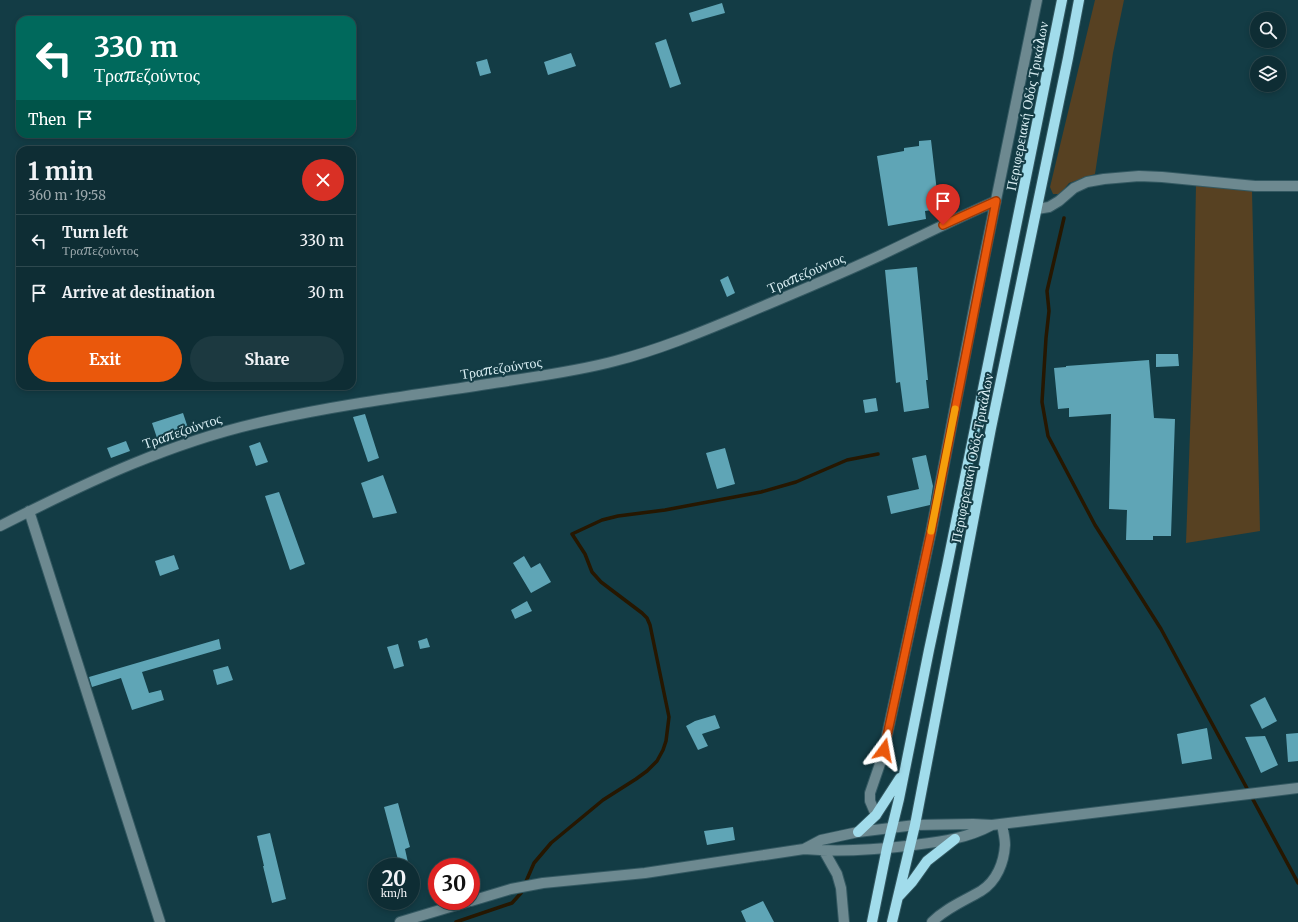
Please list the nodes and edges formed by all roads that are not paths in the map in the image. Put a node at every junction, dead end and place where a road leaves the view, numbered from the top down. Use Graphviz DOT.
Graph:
graph roads {
  1 [pos="1037,0"];
  2 [pos="1062,0"];
  3 [pos="1079,0"];
  4 [pos="1298,186"];
  5 [pos="996,201"];
  6 [pos="1037,208"];
  7 [pos="29,511"];
  8 [pos="0,526"];
  9 [pos="904,771"];
  10 [pos="1298,788"];
  11 [pos="876,815"];
  12 [pos="997,824"];
  13 [pos="915,825"];
  14 [pos="892,828"];
  15 [pos="858,832"];
  16 [pos="955,839"];
  17 [pos="911,845"];
  18 [pos="887,848"];
  19 [pos="804,849"];
  20 [pos="824,851"];
  21 [pos="897,897"];
  22 [pos="480,898"];
  23 [pos="440,910"];
  24 [pos="160,922"];
  25 [pos="400,922"];
  26 [pos="844,922"];
  27 [pos="872,922"];
  28 [pos="892,922"];
  29 [pos="932,922"];
  1 -- 5 [label="street"];
  2 -- 9 [label="main road, Περιφερειακή Οδός Τρικάλων"];
  3 -- 6 [label="main road, Περιφερειακή Οδός Τρικάλων"];
  4 -- 6 [label="street"];
  5 -- 7 [label="street, Τραπεζούντος"];
  5 -- 11 [label="street"];
  6 -- 13 [label="main road, Περιφερειακή Οδός Τρικάλων"];
  7 -- 8 [label="street, Τραπεζούντος"];
  7 -- 24 [label="street"];
  9 -- 11 [label="main road"];
  9 -- 14 [label="main road, Περιφερειακή Οδός Τρικάλων"];
  10 -- 12 [label="street"];
  11 -- 15 [label="main road"];
  12 -- 13 [label="street"];
  12 -- 16 [label="street"];
  12 -- 29 [label="street"];
  13 -- 14 [label="street"];
  13 -- 17 [label="main road, Περιφερειακή Οδός Τρικάλων"];
  14 -- 15 [label="street"];
  14 -- 18 [label="main road, Περιφερειακή Οδός Τρικάλων"];
  15 -- 19 [label="street"];
  16 -- 17 [label="street"];
  16 -- 21 [label="main road"];
  17 -- 18 [label="street"];
  17 -- 21 [label="main road, Περιφερειακή Οδός Τρικάλων"];
  18 -- 20 [label="street"];
  18 -- 27 [label="main road, Περιφερειακή Οδός Τρικάλων"];
  19 -- 20 [label="street"];
  19 -- 22 [label="street"];
  20 -- 26 [label="street"];
  21 -- 28 [label="main road, Περιφερειακή Οδός Τρικάλων"];
  23 -- 25 [label="street"];
}
